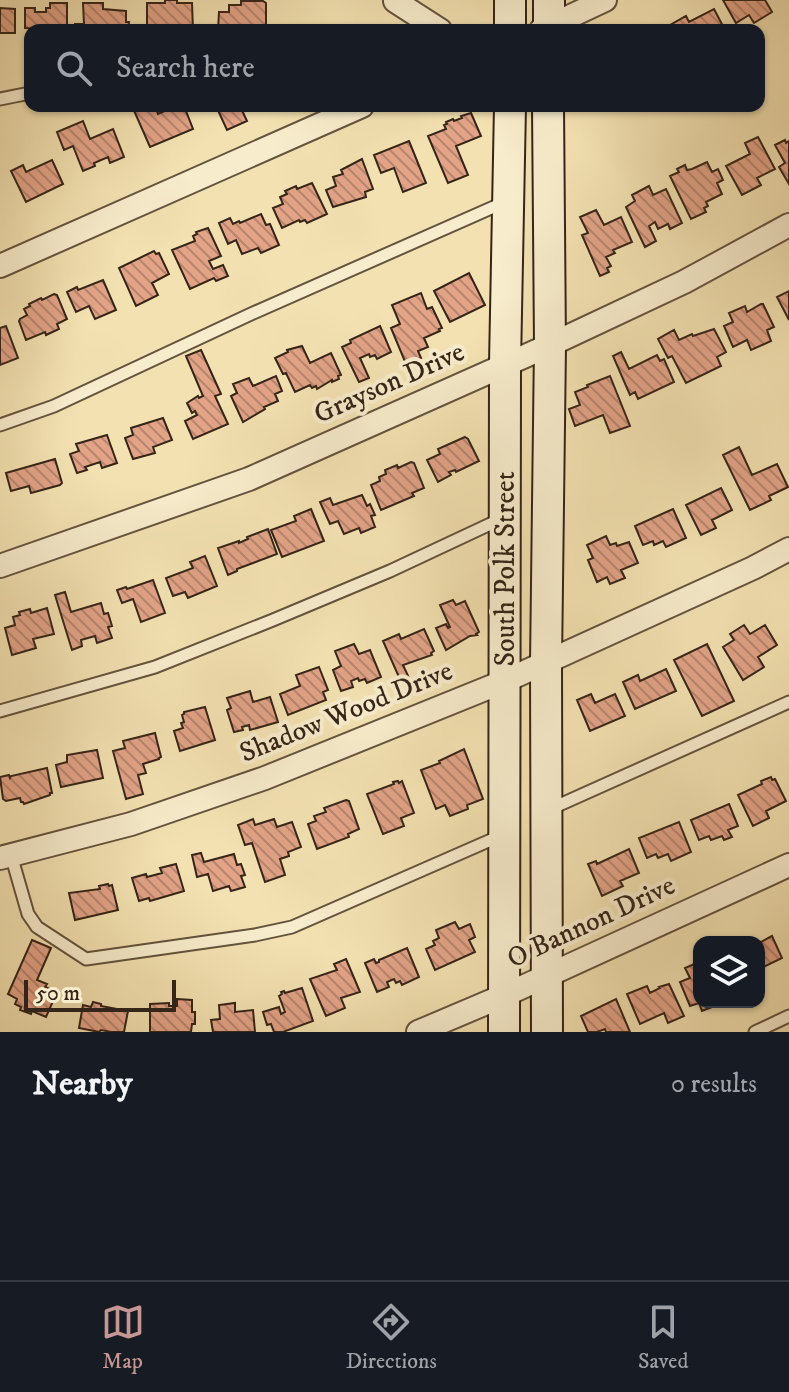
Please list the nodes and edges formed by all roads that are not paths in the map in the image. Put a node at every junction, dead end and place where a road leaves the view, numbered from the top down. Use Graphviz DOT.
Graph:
graph roads {
  1 [pos="394,0"];
  2 [pos="510,0"];
  3 [pos="605,0"];
  4 [pos="547,22"];
  5 [pos="406,24"];
  6 [pos="431,24"];
  7 [pos="510,24"];
  8 [pos="24,94"];
  9 [pos="0,99"];
  10 [pos="510,112"];
  11 [pos="548,112"];
  12 [pos="327,113"];
  13 [pos="509,200"];
  14 [pos="789,225"];
  15 [pos="0,266"];
  16 [pos="550,345"];
  17 [pos="505,364"];
  18 [pos="0,425"];
  19 [pos="505,517"];
  20 [pos="789,549"];
  21 [pos="0,566"];
  22 [pos="546,663"];
  23 [pos="505,681"];
  24 [pos="789,702"];
  25 [pos="0,711"];
  26 [pos="547,811"];
  27 [pos="505,834"];
  28 [pos="6,857"];
  29 [pos="789,865"];
  30 [pos="545,975"];
  31 [pos="503,996"];
  32 [pos="789,1016"];
  33 [pos="418,1032"];
  34 [pos="504,1032"];
  35 [pos="547,1032"];
  36 [pos="755,1032"];
  1 -- 5 [label="street"];
  1 -- 6 [label="street"];
  2 -- 7 [label="main road"];
  3 -- 4 [label="street"];
  8 -- 9 [label="lane"];
  10 -- 13 [label="main road, South Polk Street"];
  11 -- 16 [label="main road, South Polk Street"];
  12 -- 15 [label="street"];
  13 -- 17 [label="main road, South Polk Street"];
  13 -- 18 [label="lane"];
  14 -- 16 [label="street, Grayson Drive"];
  16 -- 17 [label="street, Grayson Drive"];
  16 -- 22 [label="main road, South Polk Street"];
  17 -- 19 [label="main road, South Polk Street"];
  17 -- 21 [label="street, Grayson Drive"];
  19 -- 23 [label="main road, South Polk Street"];
  19 -- 25 [label="lane"];
  20 -- 22 [label="street, Shadow Wood Drive"];
  22 -- 23 [label="street, Shadow Wood Drive"];
  22 -- 26 [label="main road, South Polk Street"];
  23 -- 27 [label="main road, South Polk Street"];
  23 -- 28 [label="street, Shadow Wood Drive"];
  24 -- 26 [label="lane"];
  26 -- 30 [label="main road, South Polk Street"];
  27 -- 28 [label="lane"];
  27 -- 31 [label="main road, South Polk Street"];
  29 -- 30 [label="street, O Bannon Drive"];
  30 -- 31 [label="street, O Bannon Drive"];
  30 -- 35 [label="main road, South Polk Street"];
  31 -- 33 [label="street, O Bannon Drive"];
  31 -- 34 [label="main road, South Polk Street"];
  32 -- 36 [label="lane"];
}
